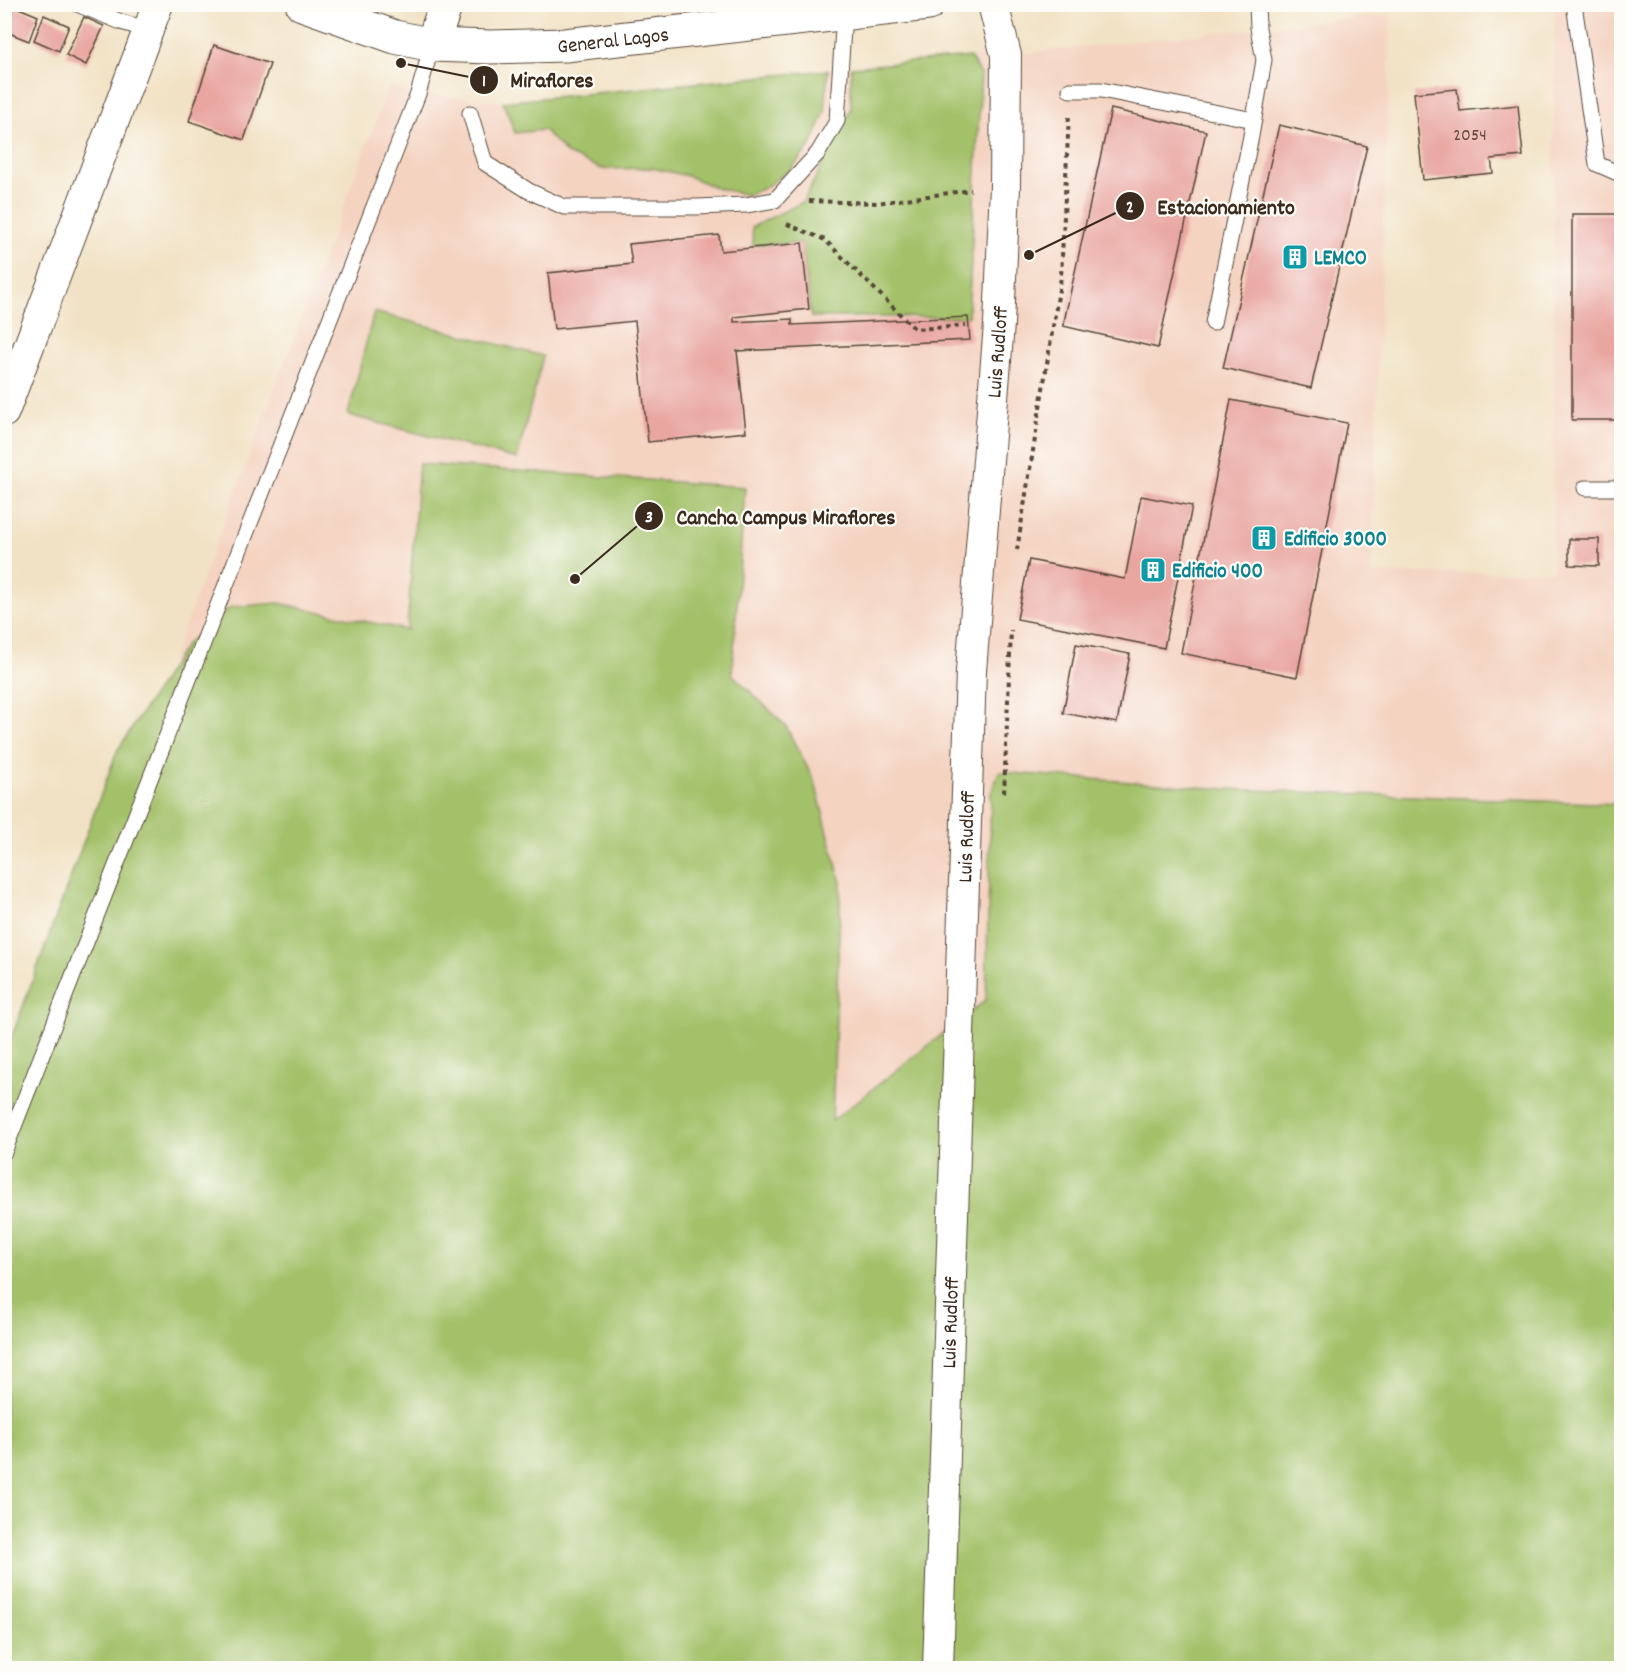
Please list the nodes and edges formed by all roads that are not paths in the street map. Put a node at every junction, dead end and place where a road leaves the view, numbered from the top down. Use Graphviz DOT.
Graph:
graph roads {
  1 [pos="76,4"];
  2 [pos="302,4"];
  3 [pos="446,4"];
  4 [pos="928,4"];
  5 [pos="993,4"];
  6 [pos="1257,4"];
  7 [pos="1574,4"];
  8 [pos="844,13"];
  9 [pos="154,17"];
  10 [pos="432,45"];
  11 [pos="1070,90"];
  12 [pos="470,113"];
  13 [pos="1254,120"];
  14 [pos="1622,175"];
  15 [pos="1213,323"];
  16 [pos="4,412"];
  17 [pos="1585,488"];
  18 [pos="1622,488"];
  19 [pos="4,1152"];
  20 [pos="938,1668"];
  1 -- 9 [label="lane"];
  2 -- 10 [label="main road, General Lagos"];
  3 -- 10 [label="main road"];
  4 -- 8 [label="main road, General Lagos"];
  5 -- 20 [label="street, Luis Rudloff"];
  6 -- 13 [label="lane"];
  7 -- 14 [label="lane"];
  8 -- 10 [label="main road, General Lagos"];
  8 -- 12 [label="lane"];
  9 -- 16 [label="street"];
  10 -- 19 [label="lane"];
  11 -- 13 [label="lane"];
  13 -- 15 [label="lane"];
  17 -- 18 [label="lane"];
}
